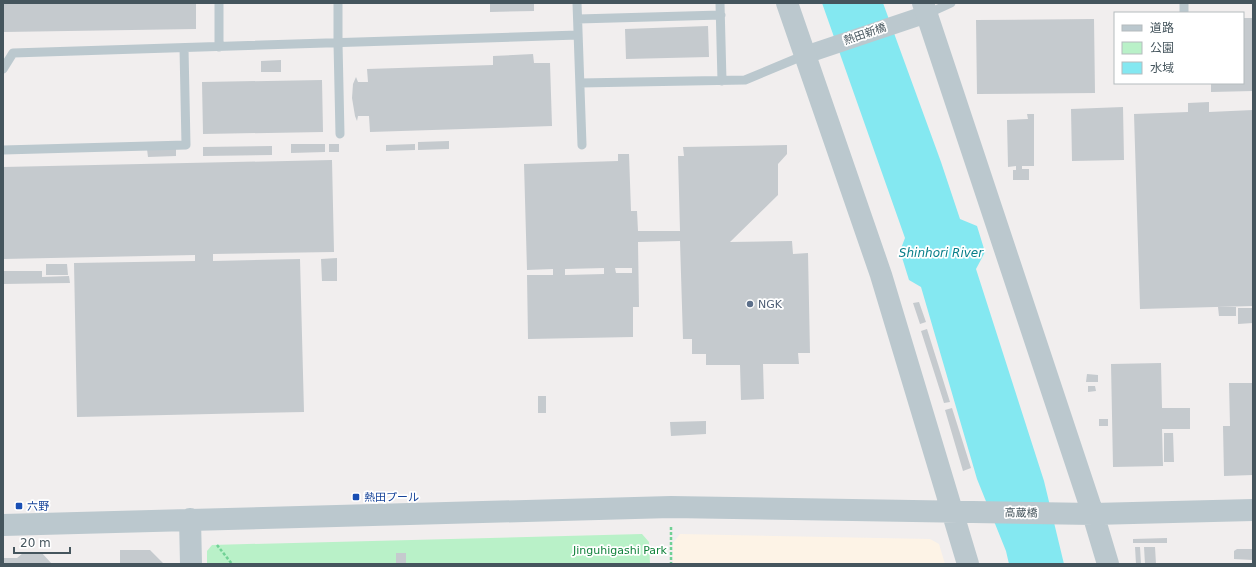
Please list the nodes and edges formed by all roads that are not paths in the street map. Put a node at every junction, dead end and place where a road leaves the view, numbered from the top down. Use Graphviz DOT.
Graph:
graph roads {
  1 [pos="218,3"];
  2 [pos="338,3"];
  3 [pos="577,3"];
  4 [pos="720,3"];
  5 [pos="787,3"];
  6 [pos="951,3"];
  7 [pos="919,12"];
  8 [pos="720,15"];
  9 [pos="578,19"];
  10 [pos="578,35"];
  11 [pos="338,43"];
  12 [pos="219,47"];
  13 [pos="184,48"];
  14 [pos="814,52"];
  15 [pos="3,69"];
  16 [pos="722,81"];
  17 [pos="580,83"];
  18 [pos="340,134"];
  19 [pos="582,145"];
  20 [pos="3,150"];
  21 [pos="1253,510"];
  22 [pos="962,511"];
  23 [pos="1093,514"];
  24 [pos="190,519"];
  25 [pos="3,525"];
  26 [pos="191,564"];
  27 [pos="968,564"];
  28 [pos="1108,564"];
  1 -- 12 [label="lane"];
  2 -- 11 [label="lane"];
  3 -- 9 [label="lane"];
  4 -- 8 [label="lane"];
  5 -- 14 [label="street"];
  6 -- 7 [label="lane"];
  7 -- 14 [label="street, 熱田新橋"];
  7 -- 23 [label="street"];
  8 -- 9 [label="lane"];
  8 -- 16 [label="lane"];
  9 -- 10 [label="lane"];
  10 -- 11 [label="lane"];
  10 -- 17 [label="lane"];
  11 -- 12 [label="lane"];
  11 -- 18 [label="lane"];
  12 -- 13 [label="lane"];
  13 -- 15 [label="lane"];
  13 -- 20 [label="lane"];
  14 -- 16 [label="lane"];
  14 -- 22 [label="street"];
  16 -- 17 [label="lane"];
  17 -- 19 [label="lane"];
  21 -- 23 [label="street, 高蔵橋"];
  22 -- 23 [label="street, 高蔵橋"];
  22 -- 24 [label="street, 高蔵橋"];
  22 -- 27 [label="street"];
  23 -- 28 [label="street"];
  24 -- 25 [label="street, 高蔵橋"];
  24 -- 26 [label="street"];
}
